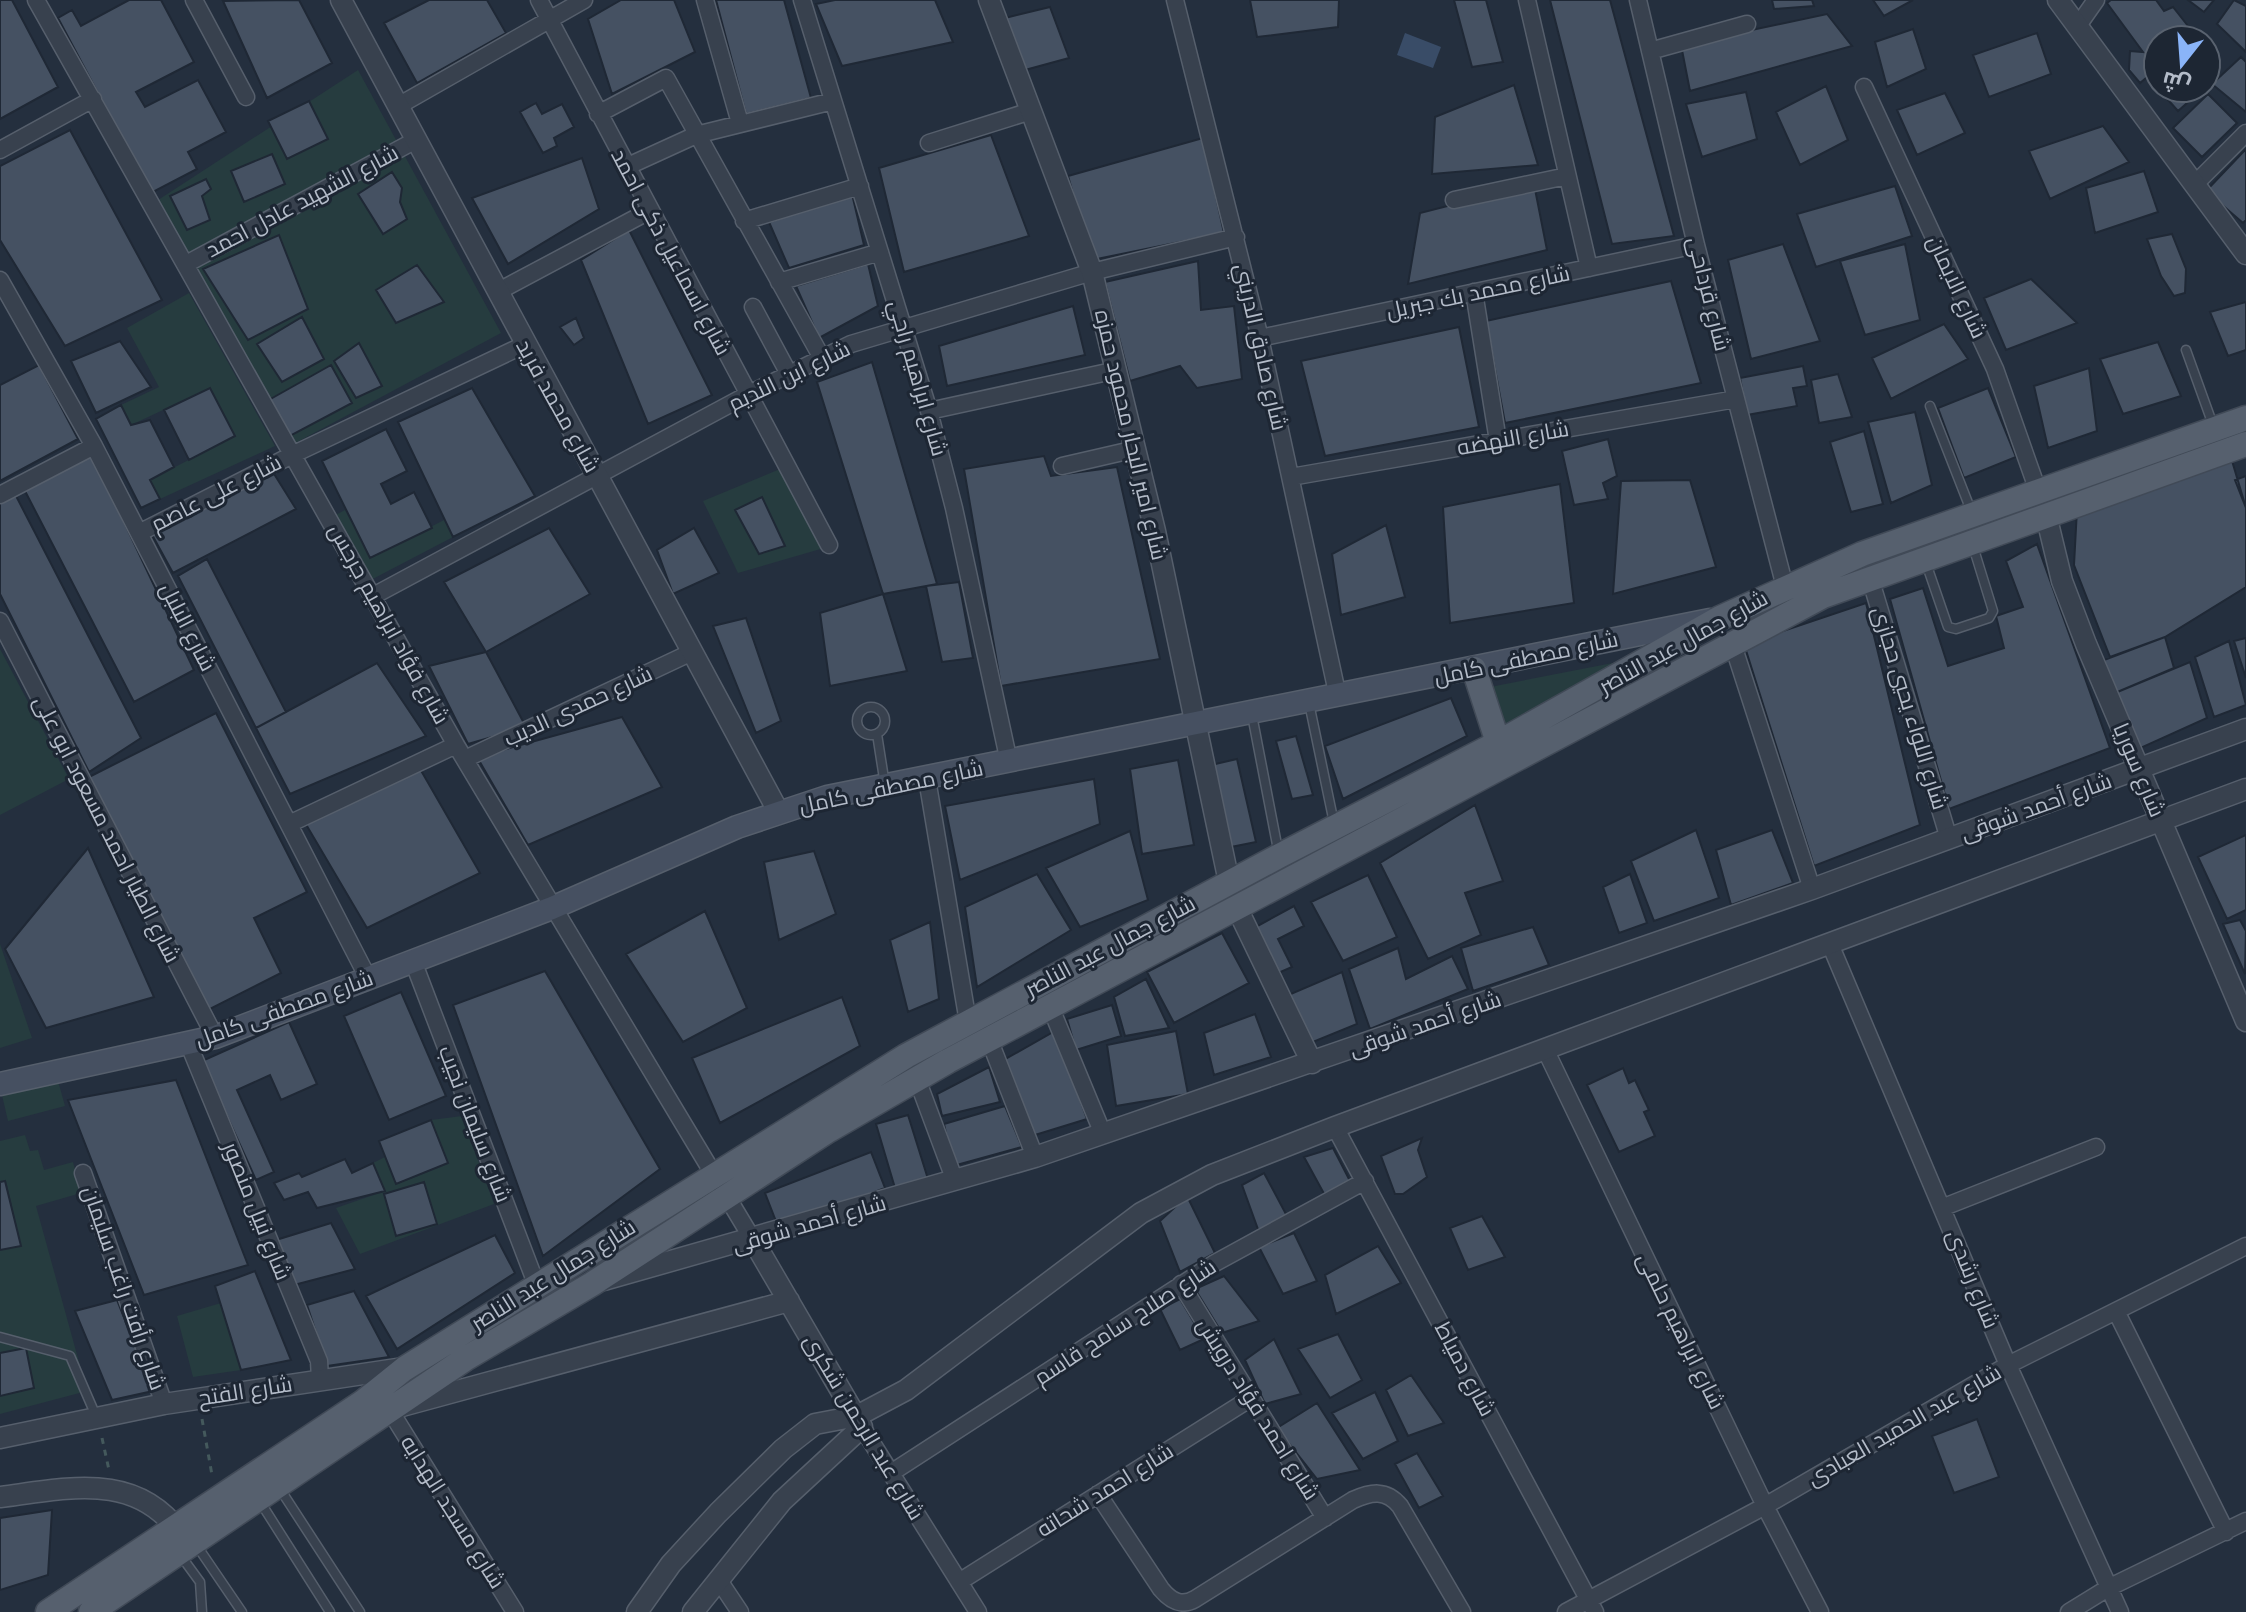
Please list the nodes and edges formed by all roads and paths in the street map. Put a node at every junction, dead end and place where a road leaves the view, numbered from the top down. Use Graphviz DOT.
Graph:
graph roads {
  1 [pos="36,0"];
  2 [pos="195,0"];
  3 [pos="341,0"];
  4 [pos="539,0"];
  5 [pos="584,0"];
  6 [pos="705,0"];
  7 [pos="802,0"];
  8 [pos="989,0"];
  9 [pos="1175,0"];
  10 [pos="1527,0"];
  11 [pos="1638,0"];
  12 [pos="2058,0"];
  13 [pos="2096,0"];
  14 [pos="549,19"];
  15 [pos="1747,24"];
  16 [pos="2077,27"];
  17 [pos="1650,51"];
  18 [pos="1864,87"];
  19 [pos="246,97"];
  20 [pos="93,99"];
  21 [pos="833,101"];
  22 [pos="398,106"];
  23 [pos="1031,111"];
  24 [pos="598,114"];
  25 [pos="740,123"];
  26 [pos="2246,133"];
  27 [pos="696,135"];
  28 [pos="416,140"];
  29 [pos="929,143"];
  30 [pos="0,150"];
  31 [pos="626,167"];
  32 [pos="1567,176"];
  33 [pos="2195,184"];
  34 [pos="860,186"];
  35 [pos="1454,200"];
  36 [pos="649,211"];
  37 [pos="744,221"];
  38 [pos="1236,237"];
  39 [pos="1696,245"];
  40 [pos="880,252"];
  41 [pos="2246,254"];
  42 [pos="188,263"];
  43 [pos="1589,268"];
  44 [pos="1092,272"];
  45 [pos="0,280"];
  46 [pos="779,282"];
  47 [pos="497,292"];
  48 [pos="1474,292"];
  49 [pos="753,307"];
  50 [pos="903,327"];
  51 [pos="1260,338"];
  52 [pos="524,345"];
  53 [pos="2186,350"];
  54 [pos="822,358"];
  55 [pos="1117,370"];
  56 [pos="789,374"];
  57 [pos="747,395"];
  58 [pos="1736,399"];
  59 [pos="1930,406"];
  60 [pos="929,411"];
  61 [pos="2246,418"];
  62 [pos="2215,429"];
  63 [pos="1498,441"];
  64 [pos="2246,444"];
  65 [pos="94,446"];
  66 [pos="1136,449"];
  67 [pos="294,454"];
  68 [pos="1062,466"];
  69 [pos="597,477"];
  70 [pos="1291,477"];
  71 [pos="2038,491"];
  72 [pos="0,495"];
  73 [pos="1972,514"];
  74 [pos="2046,515"];
  75 [pos="139,533"];
  76 [pos="1972,541"];
  77 [pos="829,545"];
  78 [pos="1924,558"];
  79 [pos="1870,578"];
  80 [pos="1785,587"];
  81 [pos="375,595"];
  82 [pos="1720,618"];
  83 [pos="0,621"];
  84 [pos="1732,642"];
  85 [pos="6,645"];
  86 [pos="692,652"];
  87 [pos="1474,669"];
  88 [pos="1338,697"];
  89 [pos="1309,703"];
  90 [pos="1252,714"];
  91 [pos="1193,726"];
  92 [pos="2246,729"];
  93 [pos="877,734"];
  94 [pos="461,752"];
  95 [pos="1501,753"];
  96 [pos="1009,762"];
  97 [pos="2139,770"];
  98 [pos="927,779"];
  99 [pos="885,785"];
  100 [pos="2246,789"];
  101 [pos="778,811"];
  102 [pos="2160,821"];
  103 [pos="289,824"];
  104 [pos="1334,826"];
  105 [pos="1949,839"];
  106 [pos="1279,856"];
  107 [pos="1229,882"];
  108 [pos="1812,889"];
  109 [pos="1236,906"];
  110 [pos="552,908"];
  111 [pos="1830,944"];
  112 [pos="413,961"];
  113 [pos="368,978"];
  114 [pos="1050,1006"];
  115 [pos="2246,1021"];
  116 [pos="968,1022"];
  117 [pos="215,1037"];
  118 [pos="989,1039"];
  119 [pos="189,1045"];
  120 [pos="1545,1049"];
  121 [pos="1312,1063"];
  122 [pos="917,1079"];
  123 [pos="0,1084"];
  124 [pos="1335,1127"];
  125 [pos="1103,1134"];
  126 [pos="2096,1147"];
  127 [pos="1035,1157"];
  128 [pos="83,1173"];
  129 [pos="714,1173"];
  130 [pos="955,1181"];
  131 [pos="1365,1181"];
  132 [pos="728,1197"];
  133 [pos="1944,1207"];
  134 [pos="753,1240"];
  135 [pos="2246,1246"];
  136 [pos="592,1284"];
  137 [pos="1181,1284"];
  138 [pos="537,1286"];
  139 [pos="789,1301"];
  140 [pos="2116,1311"];
  141 [pos="0,1337"];
  142 [pos="490,1345"];
  143 [pos="2008,1365"];
  144 [pos="404,1369"];
  145 [pos="320,1379"];
  146 [pos="198,1398"];
  147 [pos="1251,1398"];
  148 [pos="164,1404"];
  149 [pos="395,1410"];
  150 [pos="97,1419"];
  151 [pos="859,1422"];
  152 [pos="0,1438"];
  153 [pos="891,1473"];
  154 [pos="268,1493"];
  155 [pos="1098,1494"];
  156 [pos="0,1497"];
  157 [pos="217,1498"];
  158 [pos="1765,1506"];
  159 [pos="1325,1518"];
  160 [pos="2246,1521"];
  161 [pos="2226,1532"];
  162 [pos="184,1542"];
  163 [pos="718,1579"];
  164 [pos="959,1582"];
  165 [pos="2108,1588"];
  166 [pos="118,1604"];
  167 [pos="1592,1606"];
  168 [pos="48,1612"];
  169 [pos="91,1612"];
  170 [pos="202,1612"];
  171 [pos="242,1612"];
  172 [pos="330,1612"];
  173 [pos="360,1612"];
  174 [pos="515,1612"];
  175 [pos="637,1612"];
  176 [pos="693,1612"];
  177 [pos="740,1612"];
  178 [pos="978,1612"];
  179 [pos="1462,1612"];
  180 [pos="1566,1612"];
  181 [pos="1820,1612"];
  182 [pos="2069,1612"];
  183 [pos="2120,1612"];
  1 -- 20 [label="street, شارع فؤاد ابراهيم جرجس"];
  2 -- 19 [label="street"];
  3 -- 22 [label="street, شارع محمد فريد"];
  4 -- 14 [label="street, شارع اسماعيل ذكى احمد"];
  5 -- 14 [label="street"];
  6 -- 25 [label="street"];
  7 -- 21 [label="street, شارع ابراهيم راجي"];
  8 -- 23 [label="street, شارع امير البحار محمود حمزه"];
  9 -- 38 [label="street, شارع صادق الدريني"];
  10 -- 32 [label="street"];
  11 -- 17 [label="street, شارع قرداحى"];
  12 -- 16 [label="street"];
  13 -- 16 [label="street"];
  14 -- 22 [label="street"];
  14 -- 24 [label="street, شارع اسماعيل ذكى احمد"];
  15 -- 17 [label="street"];
  16 -- 33 [label="street"];
  17 -- 39 [label="street, شارع قرداحى"];
  18 -- 71 [label="street, شارع الايمان"];
  20 -- 30 [label="street"];
  20 -- 42 [label="street, شارع فؤاد ابراهيم جرجس"];
  21 -- 25 [label="street"];
  21 -- 34 [label="street, شارع ابراهيم راجي"];
  22 -- 28 [label="street, شارع محمد فريد"];
  23 -- 29 [label="street"];
  23 -- 44 [label="street, شارع امير البحار محمود حمزه"];
  24 -- 27 [label="street"];
  24 -- 31 [label="street, شارع اسماعيل ذكى احمد"];
  25 -- 27 [label="street"];
  26 -- 33 [label="street"];
  27 -- 31 [label="street"];
  27 -- 37 [label="street"];
  28 -- 42 [label="street, شارع الشهيد عادل احمد"];
  28 -- 47 [label="street, شارع محمد فريد"];
  31 -- 36 [label="street, شارع اسماعيل ذكى احمد"];
  32 -- 35 [label="street"];
  32 -- 43 [label="street"];
  33 -- 41 [label="street"];
  34 -- 37 [label="street"];
  34 -- 40 [label="street, شارع ابراهيم راجي"];
  36 -- 47 [label="street"];
  36 -- 57 [label="street, شارع اسماعيل ذكى احمد"];
  37 -- 46 [label="street"];
  38 -- 44 [label="street, شارع ابن النديم"];
  38 -- 51 [label="street, شارع صادق الدريني"];
  39 -- 43 [label="street, شارع محمد بك جبريل"];
  39 -- 58 [label="street, شارع قرداحى"];
  40 -- 46 [label="street"];
  40 -- 50 [label="street, شارع ابراهيم راجي"];
  42 -- 67 [label="street, شارع فؤاد ابراهيم جرجس"];
  43 -- 48 [label="street, شارع محمد بك جبريل"];
  44 -- 50 [label="street, شارع ابن النديم"];
  44 -- 55 [label="street, شارع امير البحار محمود حمزه"];
  45 -- 65 [label="street, شارع البلبل"];
  46 -- 54 [label="street"];
  47 -- 52 [label="street, شارع محمد فريد"];
  48 -- 51 [label="street, شارع محمد بك جبريل"];
  48 -- 63 [label="street"];
  49 -- 56 [label="street"];
  50 -- 54 [label="street, شارع ابن النديم"];
  50 -- 60 [label="street, شارع ابراهيم راجي"];
  51 -- 70 [label="street, شارع صادق الدريني"];
  52 -- 67 [label="street, شارع على عاصم"];
  52 -- 69 [label="street, شارع محمد فريد"];
  53 -- 62 [label="lane"];
  54 -- 56 [label="street, شارع ابن النديم"];
  55 -- 60 [label="street"];
  55 -- 66 [label="street, شارع امير البحار محمود حمزه"];
  56 -- 57 [label="street, شارع ابن النديم"];
  57 -- 69 [label="street, شارع ابن النديم"];
  57 -- 77 [label="street, شارع اسماعيل ذكى احمد"];
  58 -- 63 [label="street, شارع النهضه"];
  58 -- 80 [label="street, شارع قرداحى"];
  59 -- 73 [label="lane"];
  60 -- 96 [label="street, شارع ابراهيم راجي"];
  61 -- 62 [label="main road, شارع جمال عبد الناصر"];
  62 -- 71 [label="main road, شارع جمال عبد الناصر"];
  63 -- 70 [label="street, شارع النهضه"];
  64 -- 74 [label="main road, شارع جمال عبد الناصر"];
  65 -- 72 [label="street"];
  65 -- 75 [label="street, شارع البلبل"];
  66 -- 68 [label="street"];
  66 -- 91 [label="street, شارع امير البحار محمود حمزه"];
  67 -- 75 [label="street, شارع على عاصم"];
  67 -- 81 [label="street, شارع فؤاد ابراهيم جرجس"];
  69 -- 81 [label="street, شارع ابن النديم"];
  69 -- 86 [label="street, شارع محمد فريد"];
  70 -- 88 [label="street, شارع صادق الدريني"];
  71 -- 73 [label="main road, شارع جمال عبد الناصر"];
  73 -- 80 [label="main road, شارع جمال عبد الناصر"];
  74 -- 76 [label="main road, شارع جمال عبد الناصر"];
  74 -- 97 [label="street, شارع سوريا"];
  75 -- 103 [label="street, شارع البلبل"];
  76 -- 78 [label="main road, شارع جمال عبد الناصر"];
  76 -- 78 [label="lane"];
  78 -- 79 [label="main road, شارع جمال عبد الناصر"];
  79 -- 84 [label="main road, شارع جمال عبد الناصر"];
  79 -- 105 [label="street, شارع اللواء يحيي حجازى"];
  80 -- 82 [label="main road, شارع جمال عبد الناصر"];
  81 -- 94 [label="street, شارع فؤاد ابراهيم جرجس"];
  82 -- 87 [label="main road, شارع مصطفى كامل"];
  82 -- 95 [label="main road, شارع جمال عبد الناصر"];
  83 -- 85 [label="street, شارع الطيار احمد مسعود ابو على"];
  84 -- 95 [label="main road, شارع جمال عبد الناصر"];
  84 -- 108 [label="street"];
  85 -- 117 [label="street, شارع الطيار احمد مسعود ابو على"];
  86 -- 94 [label="street, شارع حمدى الديب"];
  86 -- 101 [label="street, شارع محمد فريد"];
  87 -- 88 [label="main road, شارع مصطفى كامل"];
  87 -- 95 [label="main road"];
  88 -- 89 [label="main road, شارع مصطفى كامل"];
  89 -- 90 [label="main road, شارع مصطفى كامل"];
  89 -- 104 [label="lane"];
  90 -- 91 [label="main road, شارع مصطفى كامل"];
  90 -- 106 [label="lane"];
  91 -- 96 [label="main road, شارع مصطفى كامل"];
  91 -- 107 [label="street, شارع امير البحار محمود حمزه"];
  92 -- 97 [label="street, شارع أحمد شوقى"];
  93 -- 99 [label="lane"];
  94 -- 103 [label="street, شارع حمدى الديب"];
  94 -- 110 [label="street, شارع فؤاد ابراهيم جرجس"];
  95 -- 104 [label="main road, شارع جمال عبد الناصر"];
  95 -- 109 [label="main road, شارع جمال عبد الناصر"];
  96 -- 98 [label="main road, شارع مصطفى كامل"];
  97 -- 102 [label="street, شارع سوريا"];
  97 -- 105 [label="street, شارع أحمد شوقى"];
  98 -- 99 [label="main road, شارع مصطفى كامل"];
  98 -- 116 [label="street"];
  99 -- 101 [label="main road, شارع مصطفى كامل"];
  100 -- 102 [label="street"];
  101 -- 110 [label="main road, شارع مصطفى كامل"];
  102 -- 111 [label="street"];
  102 -- 115 [label="street, شارع سوريا"];
  103 -- 113 [label="street, شارع البلبل"];
  104 -- 106 [label="main road, شارع جمال عبد الناصر"];
  105 -- 108 [label="street, شارع أحمد شوقى"];
  106 -- 107 [label="main road, شارع جمال عبد الناصر"];
  107 -- 116 [label="main road, شارع جمال عبد الناصر"];
  108 -- 121 [label="street, شارع أحمد شوقى"];
  109 -- 114 [label="main road, شارع جمال عبد الناصر"];
  109 -- 121 [label="street"];
  110 -- 112 [label="main road, شارع مصطفى كامل"];
  110 -- 129 [label="street, شارع فؤاد ابراهيم جرجس"];
  111 -- 120 [label="street"];
  111 -- 133 [label="street, شارع رشدى"];
  112 -- 113 [label="main road, شارع مصطفى كامل"];
  112 -- 138 [label="street, شارع سليمان نجيب"];
  113 -- 117 [label="main road, شارع مصطفى كامل"];
  114 -- 118 [label="main road, شارع جمال عبد الناصر"];
  114 -- 125 [label="street"];
  116 -- 129 [label="main road, شارع جمال عبد الناصر"];
  117 -- 119 [label="main road, شارع مصطفى كامل"];
  118 -- 122 [label="main road, شارع جمال عبد الناصر"];
  118 -- 127 [label="street"];
  119 -- 123 [label="main road, شارع مصطفى كامل"];
  119 -- 145 [label="street, شارع نبيل منصور"];
  120 -- 124 [label="street"];
  120 -- 158 [label="street, شارع ابراهيم حلمى"];
  121 -- 125 [label="street, شارع أحمد شوقى"];
  122 -- 130 [label="street"];
  122 -- 132 [label="main road, شارع جمال عبد الناصر"];
  124 -- 131 [label="street, شارع دمياط"];
  124 -- 151 [label="street"];
  125 -- 127 [label="street, شارع أحمد شوقى"];
  126 -- 133 [label="street"];
  127 -- 130 [label="street, شارع أحمد شوقى"];
  128 -- 148 [label="street, شارع رأفت راغب سليمان"];
  129 -- 132 [label="street, شارع فؤاد ابراهيم جرجس"];
  129 -- 138 [label="main road, شارع جمال عبد الناصر"];
  130 -- 134 [label="street, شارع أحمد شوقى"];
  131 -- 137 [label="street, شارع صلاح سامح قاسم"];
  131 -- 167 [label="street, شارع دمياط"];
  132 -- 134 [label="street, شارع فؤاد ابراهيم جرجس"];
  132 -- 136 [label="main road, شارع جمال عبد الناصر"];
  133 -- 143 [label="street, شارع رشدى"];
  134 -- 136 [label="street, شارع أحمد شوقى"];
  134 -- 139 [label="street, شارع عبد الرحمن شكرى"];
  135 -- 140 [label="street, شارع عبد الحميد العبادى"];
  136 -- 142 [label="main road, شارع جمال عبد الناصر"];
  137 -- 147 [label="street, شارع احمد فؤاد درويش"];
  137 -- 153 [label="street, شارع صلاح سامح قاسم"];
  138 -- 144 [label="main road, شارع جمال عبد الناصر"];
  139 -- 149 [label="street"];
  139 -- 151 [label="street, شارع عبد الرحمن شكرى"];
  140 -- 143 [label="street, شارع عبد الحميد العبادى"];
  140 -- 161 [label="street"];
  141 -- 150 [label="lane"];
  142 -- 144 [label="street, شارع الفتح"];
  142 -- 149 [label="main road, شارع جمال عبد الناصر"];
  143 -- 158 [label="street, شارع عبد الحميد العبادى"];
  143 -- 165 [label="street, شارع رشدى"];
  144 -- 145 [label="street, شارع الفتح"];
  144 -- 157 [label="main road, شارع جمال عبد الناصر"];
  145 -- 146 [label="street, شارع الفتح"];
  146 -- 148 [label="street, شارع الفتح"];
  146 -- 157 [label="path"];
  147 -- 155 [label="street, شارع احمد شحاته"];
  147 -- 159 [label="street, شارع احمد فؤاد درويش"];
  148 -- 150 [label="street, شارع الفتح"];
  149 -- 154 [label="main road, شارع جمال عبد الناصر"];
  149 -- 174 [label="street, شارع مسجد الهدايه"];
  150 -- 152 [label="street, شارع الفتح"];
  151 -- 153 [label="street, شارع عبد الرحمن شكرى"];
  151 -- 163 [label="street"];
  151 -- 175 [label="street"];
  153 -- 164 [label="street, شارع عبد الرحمن شكرى"];
  154 -- 162 [label="main road, شارع جمال عبد الناصر"];
  154 -- 172 [label="lane"];
  154 -- 173 [label="lane"];
  155 -- 159 [label="street"];
  155 -- 164 [label="street, شارع احمد شحاته"];
  156 -- 162 [label="street"];
  157 -- 162 [label="main road, شارع جمال عبد الناصر"];
  158 -- 167 [label="street, شارع عبد الحميد العبادى"];
  158 -- 181 [label="street, شارع ابراهيم حلمى"];
  159 -- 179 [label="street, شارع احمد فؤاد درويش"];
  160 -- 161 [label="street"];
  161 -- 165 [label="street"];
  162 -- 166 [label="main road, شارع جمال عبد الناصر"];
  162 -- 168 [label="main road, شارع جمال عبد الناصر"];
  162 -- 170 [label="lane"];
  162 -- 171 [label="lane"];
  163 -- 176 [label="street"];
  163 -- 177 [label="street"];
  164 -- 178 [label="street, شارع عبد الرحمن شكرى"];
  165 -- 182 [label="street"];
  165 -- 183 [label="street, شارع رشدى"];
  166 -- 169 [label="main road, شارع جمال عبد الناصر"];
  167 -- 180 [label="street, شارع عبد الحميد العبادى"];
}
